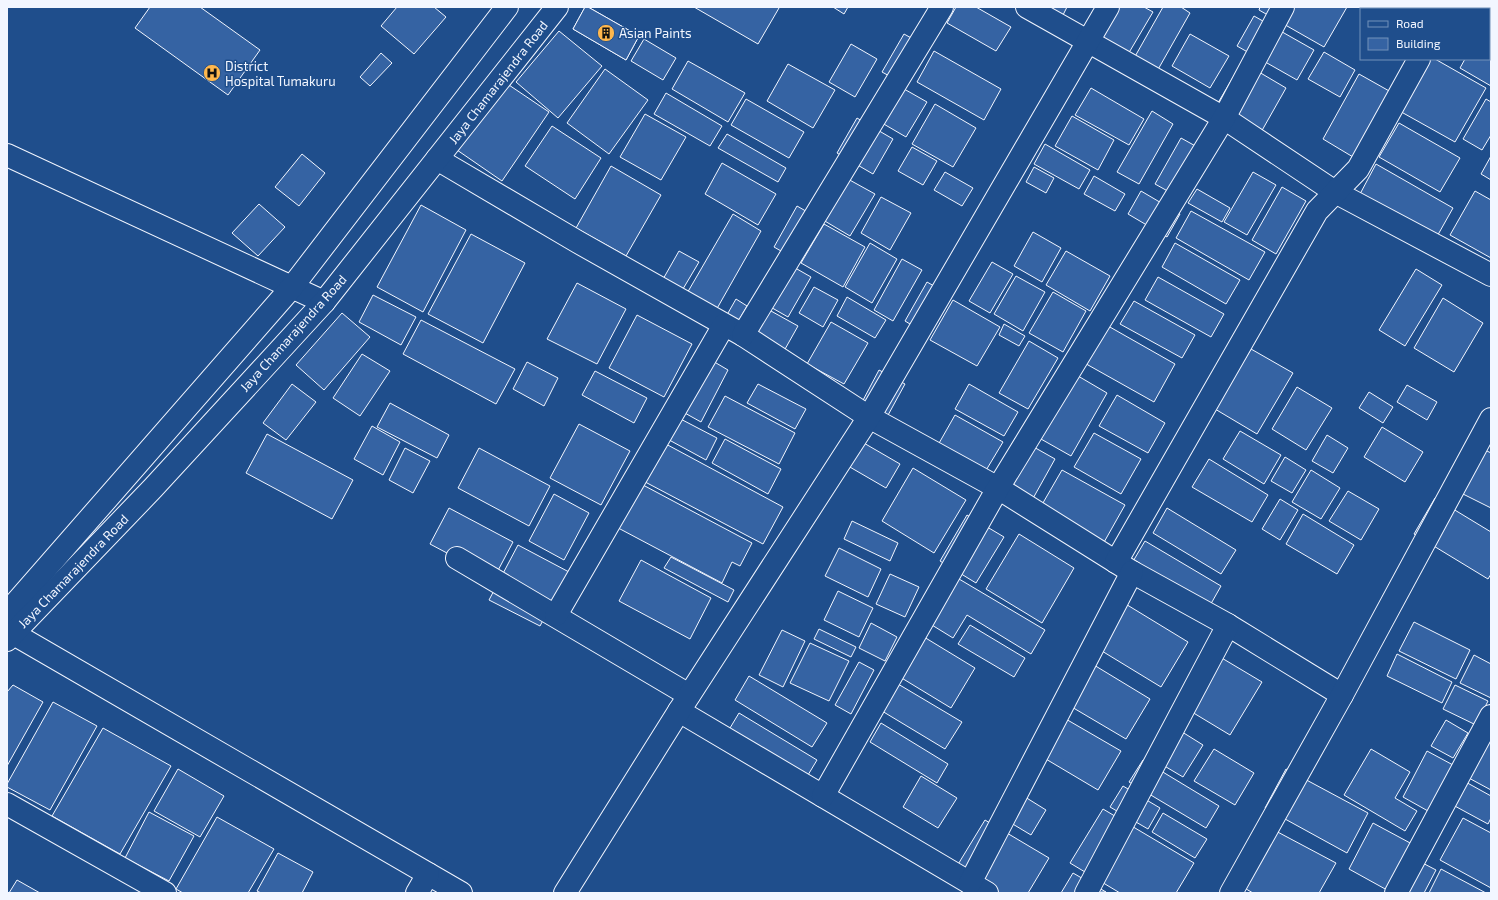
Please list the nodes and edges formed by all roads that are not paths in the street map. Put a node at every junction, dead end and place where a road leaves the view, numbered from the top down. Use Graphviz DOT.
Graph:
graph roads {
  1 [pos="507,7"];
  2 [pos="557,7"];
  3 [pos="942,7"];
  4 [pos="1027,7"];
  5 [pos="1108,7"];
  6 [pos="1284,7"];
  7 [pos="1087,42"];
  8 [pos="1418,60"];
  9 [pos="1224,118"];
  10 [pos="7,155"];
  11 [pos="437,159"];
  12 [pos="1335,192"];
  13 [pos="1491,275"];
  14 [pos="292,287"];
  15 [pos="324,302"];
  16 [pos="724,325"];
  17 [pos="743,335"];
  18 [pos="869,417"];
  19 [pos="1491,419"];
  20 [pos="998,488"];
  21 [pos="457,558"];
  22 [pos="1124,567"];
  23 [pos="7,613"];
  24 [pos="556,616"];
  25 [pos="1228,625"];
  26 [pos="9,635"];
  27 [pos="1342,694"];
  28 [pos="684,703"];
  29 [pos="1491,716"];
  30 [pos="823,796"];
  31 [pos="7,804"];
  32 [pos="428,874"];
  33 [pos="978,888"];
  34 [pos="165,893"];
  35 [pos="417,893"];
  36 [pos="461,893"];
  37 [pos="565,893"];
  38 [pos="1086,893"];
  39 [pos="1231,893"];
  40 [pos="1396,893"];
  1 -- 14 [label="street, Jaya Chamarajendra Road"];
  2 -- 11 [label="street, Jaya Chamarajendra Road"];
  3 -- 17 [label="street"];
  4 -- 7 [label="street"];
  5 -- 7 [label="street"];
  6 -- 9 [label="street"];
  7 -- 9 [label="street"];
  7 -- 18 [label="street"];
  8 -- 12 [label="street"];
  9 -- 12 [label="street"];
  9 -- 20 [label="street"];
  10 -- 14 [label="street"];
  11 -- 15 [label="street, Jaya Chamarajendra Road"];
  11 -- 16 [label="street"];
  12 -- 13 [label="street"];
  12 -- 22 [label="street"];
  14 -- 15 [label="street"];
  14 -- 23 [label="street, Jaya Chamarajendra Road"];
  15 -- 26 [label="street, Jaya Chamarajendra Road"];
  16 -- 17 [label="street"];
  16 -- 24 [label="street"];
  17 -- 18 [label="street"];
  18 -- 20 [label="street"];
  18 -- 28 [label="street"];
  19 -- 27 [label="street"];
  20 -- 22 [label="street"];
  20 -- 30 [label="street"];
  21 -- 24 [label="street"];
  22 -- 25 [label="street"];
  22 -- 33 [label="street"];
  24 -- 28 [label="street"];
  25 -- 27 [label="street"];
  25 -- 38 [label="street"];
  26 -- 32 [label="street"];
  27 -- 39 [label="street"];
  28 -- 30 [label="street"];
  28 -- 37 [label="street"];
  29 -- 40 [label="street"];
  30 -- 33 [label="street"];
  31 -- 34 [label="street"];
  32 -- 35 [label="street"];
  32 -- 36 [label="street"];
}
